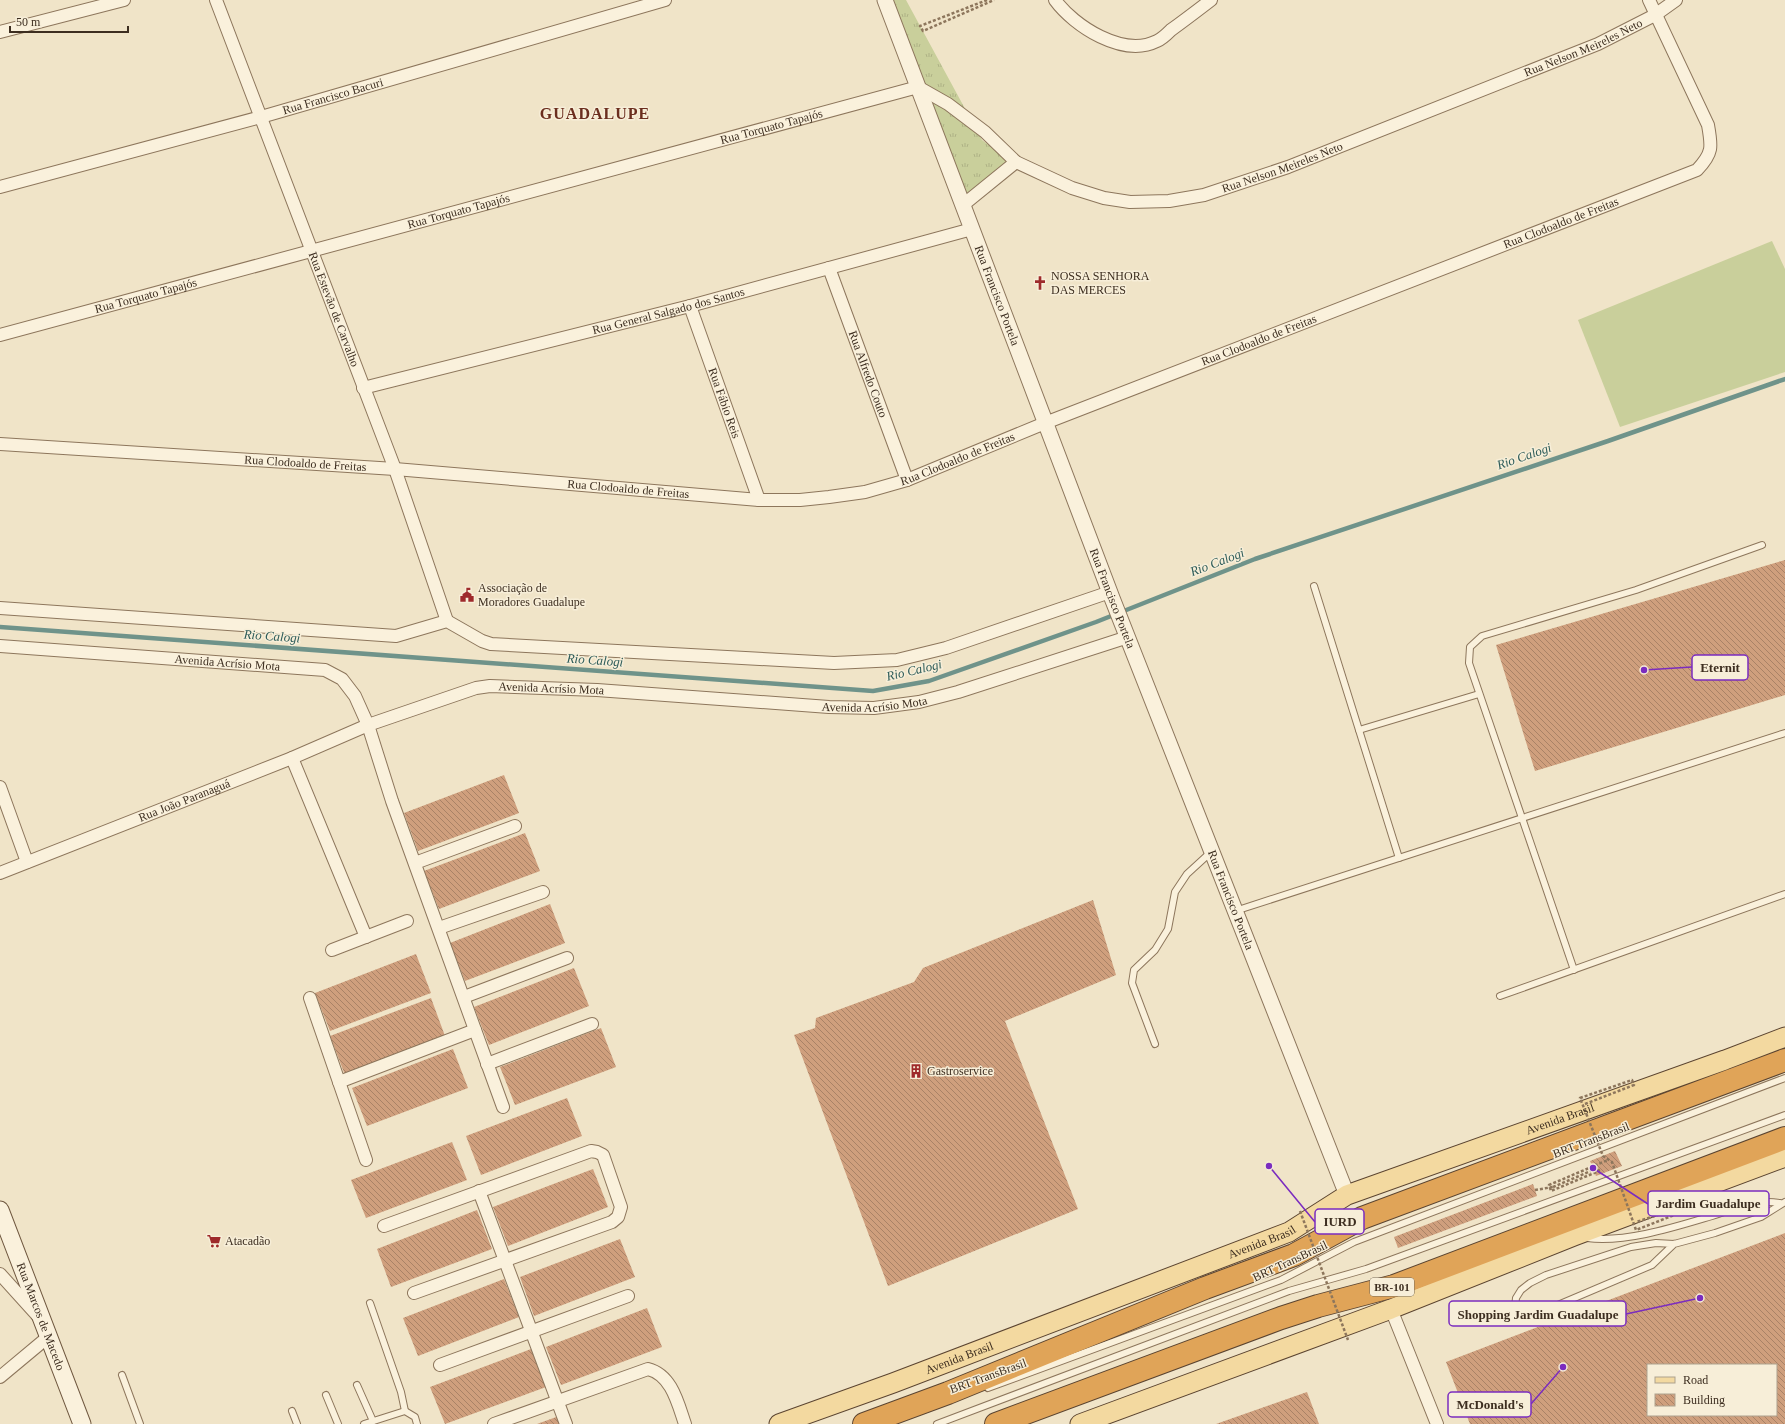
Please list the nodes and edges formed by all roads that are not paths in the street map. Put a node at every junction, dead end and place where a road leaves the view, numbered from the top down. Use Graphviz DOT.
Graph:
graph roads {
  1 [pos="124,0"];
  2 [pos="216,0"];
  3 [pos="664,0"];
  4 [pos="885,0"];
  5 [pos="1055,0"];
  6 [pos="1211,0"];
  7 [pos="1649,0"];
  8 [pos="1676,0"];
  9 [pos="1655,15"];
  10 [pos="0,32"];
  11 [pos="918,87"];
  12 [pos="261,117"];
  13 [pos="1016,162"];
  14 [pos="0,187"];
  15 [pos="963,205"];
  16 [pos="972,229"];
  17 [pos="313,251"];
  18 [pos="829,268"];
  19 [pos="690,306"];
  20 [pos="0,335"];
  21 [pos="363,388"];
  22 [pos="1045,423"];
  23 [pos="0,444"];
  24 [pos="395,469"];
  25 [pos="906,480"];
  26 [pos="759,500"];
  27 [pos="1762,545"];
  28 [pos="1314,586"];
  29 [pos="1111,595"];
  30 [pos="0,608"];
  31 [pos="446,621"];
  32 [pos="1127,633"];
  33 [pos="0,646"];
  34 [pos="1479,694"];
  35 [pos="368,725"];
  36 [pos="1359,730"];
  37 [pos="1785,733"];
  38 [pos="292,758"];
  39 [pos="0,787"];
  40 [pos="1522,817"];
  41 [pos="515,826"];
  42 [pos="1212,851"];
  43 [pos="1398,858"];
  44 [pos="27,862"];
  45 [pos="415,863"];
  46 [pos="0,873"];
  47 [pos="543,892"];
  48 [pos="1785,894"];
  49 [pos="1235,911"];
  50 [pos="407,921"];
  51 [pos="439,928"];
  52 [pos="366,937"];
  53 [pos="332,950"];
  54 [pos="567,958"];
  55 [pos="1574,970"];
  56 [pos="1500,996"];
  57 [pos="464,997"];
  58 [pos="310,998"];
  59 [pos="592,1024"];
  60 [pos="475,1030"];
  61 [pos="1785,1037"];
  62 [pos="1155,1044"];
  63 [pos="1785,1060"];
  64 [pos="487,1064"];
  65 [pos="1785,1078"];
  66 [pos="339,1082"];
  67 [pos="502,1107"];
  68 [pos="1785,1115"];
  69 [pos="1785,1138"];
  70 [pos="1785,1157"];
  71 [pos="366,1160"];
  72 [pos="479,1191"];
  73 [pos="1347,1194"];
  74 [pos="1782,1203"];
  75 [pos="0,1210"];
  76 [pos="384,1226"];
  77 [pos="1574,1236"];
  78 [pos="1674,1244"];
  79 [pos="505,1262"];
  80 [pos="0,1274"];
  81 [pos="414,1293"];
  82 [pos="628,1296"];
  83 [pos="370,1302"];
  84 [pos="1391,1309"];
  85 [pos="40,1318"];
  86 [pos="531,1332"];
  87 [pos="48,1337"];
  88 [pos="440,1365"];
  89 [pos="122,1375"];
  90 [pos="0,1377"];
  91 [pos="357,1385"];
  92 [pos="981,1391"];
  93 [pos="326,1395"];
  94 [pos="556,1400"];
  95 [pos="292,1411"];
  96 [pos="405,1411"];
  97 [pos="373,1421"];
  98 [pos="82,1424"];
  99 [pos="140,1424"];
  100 [pos="297,1424"];
  101 [pos="338,1424"];
  102 [pos="364,1424"];
  103 [pos="417,1424"];
  104 [pos="494,1424"];
  105 [pos="566,1424"];
  106 [pos="685,1424"];
  107 [pos="779,1424"];
  108 [pos="864,1424"];
  109 [pos="937,1424"];
  110 [pos="996,1424"];
  111 [pos="1080,1424"];
  112 [pos="1437,1424"];
  1 -- 10 [label="street"];
  2 -- 12 [label="street, Rua Estevão de Carvalho"];
  3 -- 12 [label="street, Rua Francisco Bacuri"];
  4 -- 11 [label="street, Rua Francisco Portela"];
  5 -- 6 [label="street"];
  7 -- 9 [label="street, Rua Clodoaldo de Freitas"];
  8 -- 9 [label="street, Rua Nelson Meireles Neto"];
  9 -- 13 [label="street, Rua Nelson Meireles Neto"];
  9 -- 22 [label="street, Rua Clodoaldo de Freitas"];
  11 -- 13 [label="street, Rua Nelson Meireles Neto"];
  11 -- 15 [label="street, Rua Francisco Portela"];
  11 -- 17 [label="street, Rua Torquato Tapajós"];
  12 -- 14 [label="street, Rua Francisco Bacuri"];
  12 -- 17 [label="street, Rua Estevão de Carvalho"];
  13 -- 15 [label="street"];
  15 -- 16 [label="street, Rua Francisco Portela"];
  16 -- 18 [label="street, Rua General Salgado dos Santos"];
  16 -- 22 [label="street, Rua Francisco Portela"];
  17 -- 20 [label="street, Rua Torquato Tapajós"];
  17 -- 21 [label="street, Rua Estevão de Carvalho"];
  18 -- 19 [label="street, Rua General Salgado dos Santos"];
  18 -- 25 [label="street, Rua Alfredo Couto"];
  19 -- 21 [label="street, Rua General Salgado dos Santos"];
  19 -- 26 [label="street, Rua Fábio Reis"];
  21 -- 24 [label="street, Rua Estevão de Carvalho"];
  22 -- 25 [label="street, Rua Clodoaldo de Freitas"];
  22 -- 29 [label="street, Rua Francisco Portela"];
  23 -- 24 [label="street, Rua Clodoaldo de Freitas"];
  24 -- 26 [label="street, Rua Clodoaldo de Freitas"];
  24 -- 31 [label="street, Rua Estevão de Carvalho"];
  25 -- 26 [label="street, Rua Clodoaldo de Freitas"];
  27 -- 34 [label="lane"];
  28 -- 36 [label="lane"];
  29 -- 31 [label="street"];
  29 -- 32 [label="street, Rua Francisco Portela"];
  30 -- 31 [label="street"];
  32 -- 35 [label="street, Avenida Acrísio Mota"];
  32 -- 42 [label="street, Rua Francisco Portela"];
  33 -- 35 [label="street, Avenida Acrísio Mota"];
  34 -- 36 [label="lane"];
  34 -- 40 [label="lane"];
  35 -- 38 [label="street, Rua João Paranaguá"];
  35 -- 45 [label="street"];
  36 -- 43 [label="lane"];
  37 -- 40 [label="lane"];
  38 -- 44 [label="street, Rua João Paranaguá"];
  38 -- 52 [label="street"];
  39 -- 44 [label="street"];
  40 -- 43 [label="lane"];
  40 -- 55 [label="lane"];
  41 -- 45 [label="street"];
  42 -- 49 [label="street, Rua Francisco Portela"];
  42 -- 62 [label="lane"];
  43 -- 49 [label="lane"];
  44 -- 46 [label="street, Rua João Paranaguá"];
  45 -- 51 [label="street"];
  47 -- 51 [label="street"];
  48 -- 55 [label="lane"];
  49 -- 73 [label="street, Rua Francisco Portela"];
  50 -- 52 [label="street"];
  51 -- 57 [label="street"];
  52 -- 53 [label="street"];
  54 -- 57 [label="street"];
  55 -- 56 [label="lane"];
  57 -- 60 [label="street"];
  58 -- 66 [label="street"];
  59 -- 64 [label="street"];
  60 -- 64 [label="street"];
  60 -- 66 [label="street"];
  61 -- 73 [label="main road, Avenida Brasil"];
  63 -- 108 [label="highway, Avenida Brasil"];
  64 -- 67 [label="street"];
  65 -- 92 [label="lane, BRT TransBrasil"];
  66 -- 71 [label="street"];
  68 -- 109 [label="lane, BRT TransBrasil"];
  69 -- 110 [label="highway, BR-101"];
  70 -- 77 [label="main road"];
  72 -- 76 [label="street"];
  72 -- 79 [label="street"];
  72 -- 79 [label="street"];
  73 -- 107 [label="main road, Avenida Brasil"];
  74 -- 77 [label="lane"];
  74 -- 78 [label="lane"];
  75 -- 85 [label="main road, Rua Marcos de Macedo"];
  77 -- 84 [label="main road"];
  78 -- 78 [label="lane"];
  79 -- 81 [label="street"];
  79 -- 86 [label="street"];
  80 -- 85 [label="street"];
  82 -- 86 [label="street"];
  83 -- 96 [label="lane"];
  84 -- 111 [label="main road"];
  84 -- 112 [label="street"];
  85 -- 87 [label="main road, Rua Marcos de Macedo"];
  86 -- 88 [label="street"];
  86 -- 94 [label="street"];
  87 -- 90 [label="street"];
  87 -- 98 [label="main road, Rua Marcos de Macedo"];
  89 -- 99 [label="lane"];
  91 -- 97 [label="lane"];
  93 -- 101 [label="lane"];
  94 -- 104 [label="street"];
  94 -- 105 [label="street"];
  94 -- 106 [label="street"];
  95 -- 100 [label="lane"];
  96 -- 97 [label="lane"];
  96 -- 103 [label="lane"];
  97 -- 102 [label="lane"];
}
